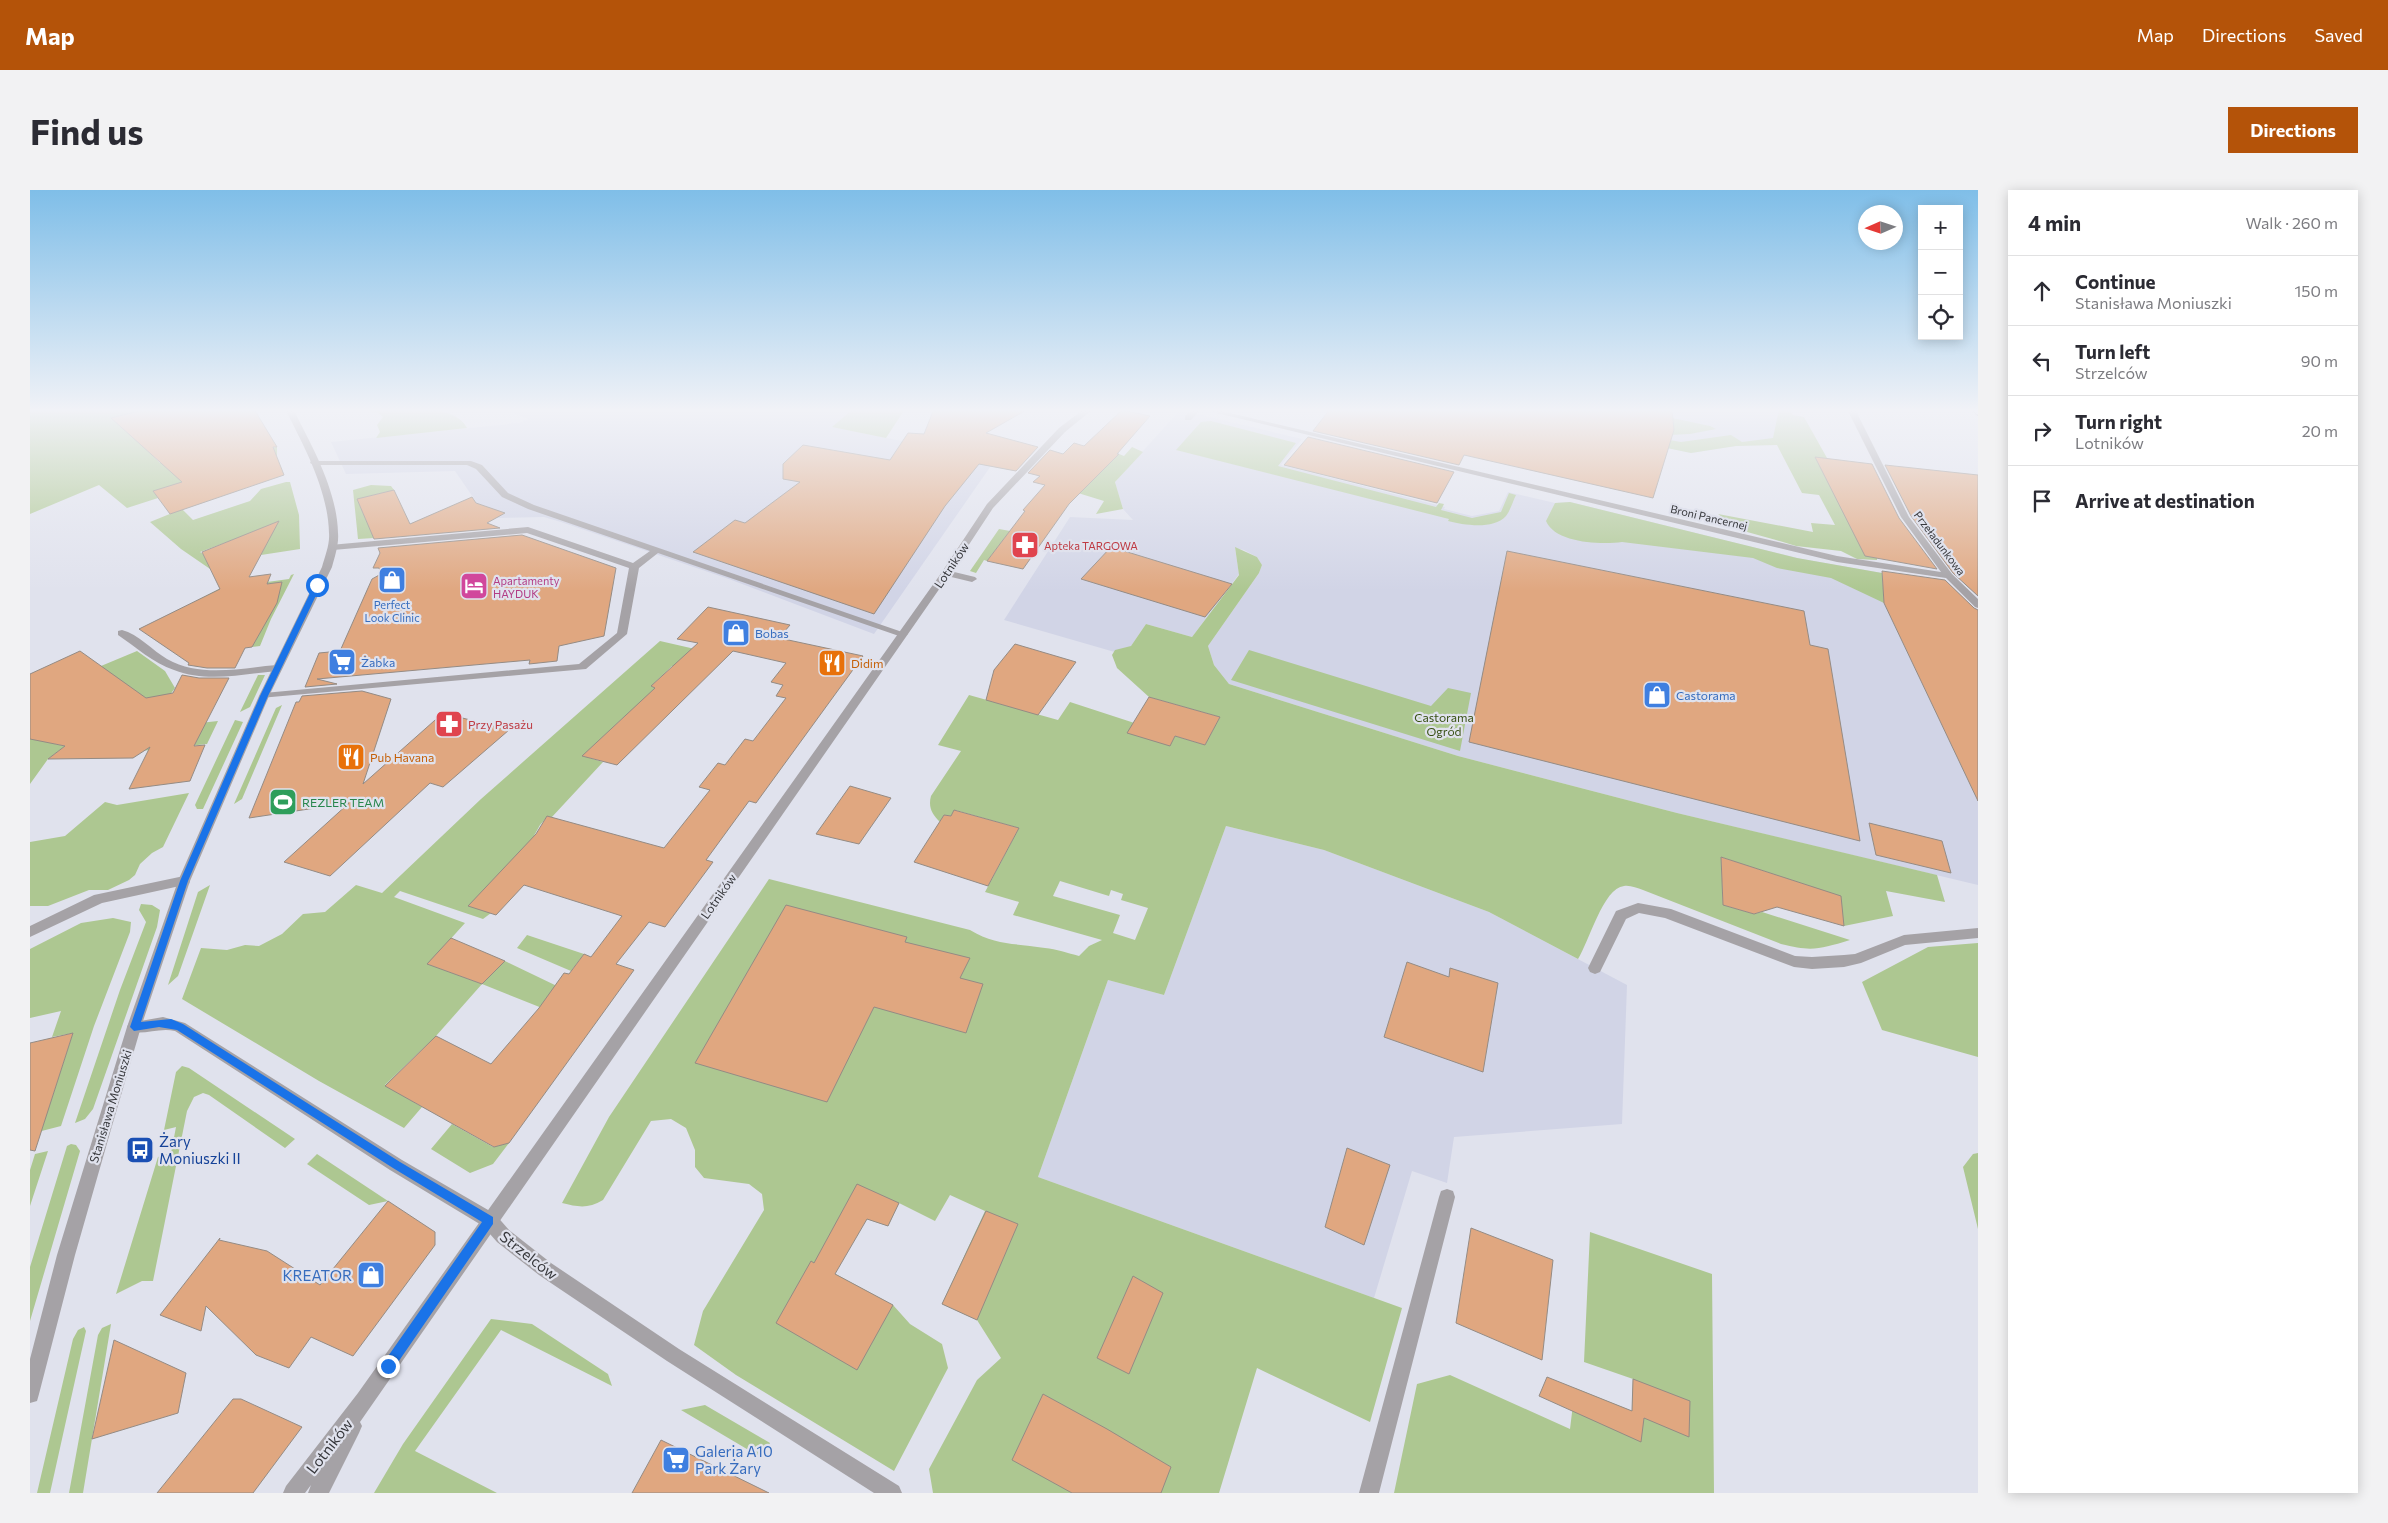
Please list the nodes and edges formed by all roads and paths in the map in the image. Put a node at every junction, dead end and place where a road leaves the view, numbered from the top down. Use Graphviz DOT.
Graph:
graph roads {
  1 [pos="317,470"];
  2 [pos="482,470"];
  3 [pos="1024,470"];
  4 [pos="1461,470"];
  5 [pos="1881,470"];
  6 [pos="333,546"];
  7 [pos="656,550"];
  8 [pos="634,567"];
  9 [pos="946,573"];
  10 [pos="1948,576"];
  11 [pos="972,579"];
  12 [pos="1978,605"];
  13 [pos="122,633"];
  14 [pos="903,634"];
  15 [pos="277,668"];
  16 [pos="264,696"];
  17 [pos="184,881"];
  18 [pos="30,932"];
  19 [pos="1978,934"];
  20 [pos="1595,968"];
  21 [pos="134,1027"];
  22 [pos="1447,1197"];
  23 [pos="490,1220"];
  24 [pos="30,1394"];
  25 [pos="365,1400"];
  26 [pos="293,1493"];
  27 [pos="318,1493"];
  28 [pos="892,1493"];
  29 [pos="1369,1493"];
  1 -- 6 [label="street, Stanisława Moniuszki"];
  2 -- 7 [label="street"];
  3 -- 9 [label="street, Lotników"];
  4 -- 10 [label="street, Broni Pancernej"];
  5 -- 10 [label="street, Przeładunkowa"];
  6 -- 8 [label="street"];
  6 -- 15 [label="street, Stanisława Moniuszki"];
  7 -- 8 [label="street"];
  7 -- 14 [label="street"];
  8 -- 16 [label="street"];
  9 -- 11 [label="street"];
  9 -- 14 [label="street, Lotników"];
  10 -- 12 [label="street, Przeładunkowa"];
  13 -- 15 [label="street"];
  14 -- 23 [label="street, Lotników"];
  15 -- 16 [label="street, Stanisława Moniuszki"];
  16 -- 17 [label="street, Stanisława Moniuszki"];
  17 -- 18 [label="street"];
  17 -- 21 [label="street, Stanisława Moniuszki"];
  19 -- 20 [label="street"];
  21 -- 23 [label="street, Strzelców"];
  21 -- 24 [label="street, Stanisława Moniuszki"];
  22 -- 29 [label="street"];
  23 -- 25 [label="street, Lotników"];
  23 -- 28 [label="street, Strzelców"];
  25 -- 26 [label="street, Lotników"];
  25 -- 27 [label="street, Lotników"];
}
